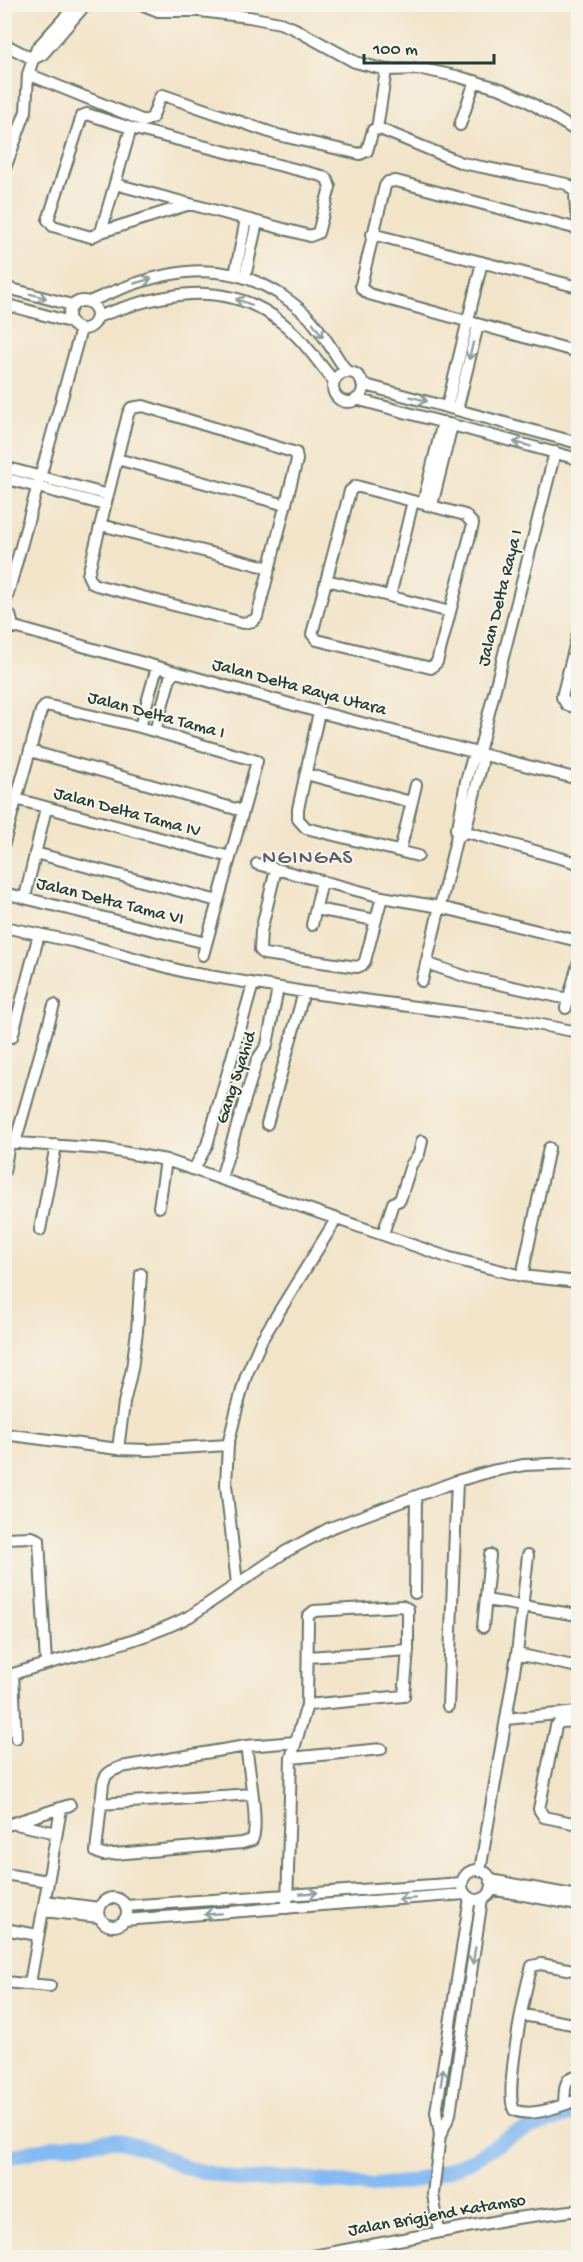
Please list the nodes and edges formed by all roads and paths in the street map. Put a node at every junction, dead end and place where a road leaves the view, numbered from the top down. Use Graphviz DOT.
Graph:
graph roads {
  1 [pos="77,4"];
  2 [pos="86,4"];
  3 [pos="141,4"];
  4 [pos="4,44"];
  5 [pos="33,59"];
  6 [pos="386,70"];
  7 [pos="28,74"];
  8 [pos="475,81"];
  9 [pos="460,125"];
  10 [pos="131,128"];
  11 [pos="376,129"];
  12 [pos="579,132"];
  13 [pos="4,171"];
  14 [pos="115,184"];
  15 [pos="190,204"];
  16 [pos="579,217"];
  17 [pos="252,220"];
  18 [pos="579,229"];
  19 [pos="101,232"];
  20 [pos="372,234"];
  21 [pos="482,262"];
  22 [pos="240,276"];
  23 [pos="4,287"];
  24 [pos="579,287"];
  25 [pos="89,302"];
  26 [pos="4,304"];
  27 [pos="72,305"];
  28 [pos="97,317"];
  29 [pos="70,322"];
  30 [pos="472,324"];
  31 [pos="81,329"];
  32 [pos="579,352"];
  33 [pos="347,372"];
  34 [pos="334,381"];
  35 [pos="362,384"];
  36 [pos="356,399"];
  37 [pos="452,409"];
  38 [pos="448,423"];
  39 [pos="579,443"];
  40 [pos="555,452"];
  41 [pos="117,459"];
  42 [pos="579,459"];
  43 [pos="4,467"];
  44 [pos="4,478"];
  45 [pos="39,482"];
  46 [pos="107,500"];
  47 [pos="423,503"];
  48 [pos="286,505"];
  49 [pos="101,525"];
  50 [pos="270,568"];
  51 [pos="327,580"];
  52 [pos="390,596"];
  53 [pos="4,610"];
  54 [pos="450,612"];
  55 [pos="8,629"];
  56 [pos="579,634"];
  57 [pos="576,656"];
  58 [pos="157,667"];
  59 [pos="172,670"];
  60 [pos="579,708"];
  61 [pos="319,712"];
  62 [pos="140,727"];
  63 [pos="155,731"];
  64 [pos="30,751"];
  65 [pos="479,752"];
  66 [pos="306,774"];
  67 [pos="579,779"];
  68 [pos="416,785"];
  69 [pos="16,799"];
  70 [pos="411,802"];
  71 [pos="46,808"];
  72 [pos="243,811"];
  73 [pos="459,833"];
  74 [pos="4,843"];
  75 [pos="400,851"];
  76 [pos="35,852"];
  77 [pos="417,856"];
  78 [pos="230,857"];
  79 [pos="579,863"];
  80 [pos="257,864"];
  81 [pos="276,869"];
  82 [pos="322,881"];
  83 [pos="4,893"];
  84 [pos="25,897"];
  85 [pos="382,897"];
  86 [pos="218,901"];
  87 [pos="440,907"];
  88 [pos="316,909"];
  89 [pos="375,920"];
  90 [pos="312,925"];
  91 [pos="4,927"];
  92 [pos="39,934"];
  93 [pos="579,941"];
  94 [pos="206,943"];
  95 [pos="203,955"];
  96 [pos="579,964"];
  97 [pos="254,984"];
  98 [pos="278,988"];
  99 [pos="304,992"];
  100 [pos="54,1005"];
  101 [pos="579,1032"];
  102 [pos="12,1037"];
  103 [pos="267,1124"];
  104 [pos="422,1141"];
  105 [pos="9,1143"];
  106 [pos="56,1144"];
  107 [pos="549,1148"];
  108 [pos="166,1160"];
  109 [pos="194,1169"];
  110 [pos="4,1172"];
  111 [pos="222,1178"];
  112 [pos="159,1207"];
  113 [pos="337,1218"];
  114 [pos="40,1230"];
  115 [pos="383,1234"];
  116 [pos="141,1274"];
  117 [pos="522,1276"];
  118 [pos="579,1282"];
  119 [pos="4,1434"];
  120 [pos="228,1444"];
  121 [pos="118,1449"];
  122 [pos="579,1463"];
  123 [pos="457,1481"];
  124 [pos="416,1496"];
  125 [pos="4,1538"];
  126 [pos="528,1554"];
  127 [pos="490,1555"];
  128 [pos="237,1584"];
  129 [pos="415,1593"];
  130 [pos="486,1600"];
  131 [pos="523,1605"];
  132 [pos="579,1615"];
  133 [pos="483,1627"];
  134 [pos="408,1650"];
  135 [pos="517,1654"];
  136 [pos="308,1657"];
  137 [pos="46,1664"];
  138 [pos="579,1667"];
  139 [pos="9,1676"];
  140 [pos="307,1705"];
  141 [pos="448,1706"];
  142 [pos="578,1712"];
  143 [pos="506,1719"];
  144 [pos="16,1738"];
  145 [pos="296,1742"];
  146 [pos="246,1746"];
  147 [pos="381,1749"];
  148 [pos="291,1758"];
  149 [pos="252,1794"];
  150 [pos="100,1804"];
  151 [pos="579,1824"];
  152 [pos="8,1825"];
  153 [pos="57,1833"];
  154 [pos="480,1871"];
  155 [pos="4,1874"];
  156 [pos="48,1881"];
  157 [pos="462,1882"];
  158 [pos="490,1884"];
  159 [pos="287,1895"];
  160 [pos="468,1896"];
  161 [pos="579,1896"];
  162 [pos="482,1899"];
  163 [pos="579,1905"];
  164 [pos="44,1906"];
  165 [pos="125,1906"];
  166 [pos="287,1908"];
  167 [pos="99,1913"];
  168 [pos="124,1920"];
  169 [pos="4,1929"];
  170 [pos="38,1935"];
  171 [pos="579,1971"];
  172 [pos="4,1982"];
  173 [pos="30,1983"];
  174 [pos="50,1986"];
  175 [pos="523,2015"];
  176 [pos="579,2025"];
  177 [pos="579,2076"];
  178 [pos="579,2100"];
  179 [pos="564,2104"];
  180 [pos="440,2135"];
  181 [pos="579,2210"];
  182 [pos="439,2232"];
  183 [pos="303,2258"];
  1 -- 5 [label="street"];
  2 -- 5 [label="street"];
  3 -- 6 [label="street"];
  4 -- 5 [label="street"];
  5 -- 7 [label="street"];
  6 -- 8 [label="street"];
  6 -- 11 [label="street"];
  7 -- 11 [label="street"];
  7 -- 13 [label="street"];
  8 -- 9 [label="street"];
  8 -- 12 [label="street"];
  10 -- 14 [label="street"];
  10 -- 17 [label="street"];
  10 -- 19 [label="street"];
  11 -- 16 [label="street"];
  14 -- 15 [label="street"];
  14 -- 19 [label="street"];
  15 -- 17 [label="street"];
  15 -- 19 [label="street"];
  17 -- 22 [label="street"];
  18 -- 20 [label="street"];
  20 -- 21 [label="street"];
  20 -- 30 [label="street"];
  21 -- 24 [label="street"];
  21 -- 30 [label="street"];
  25 -- 22 [label="street, one-way"];
  22 -- 33 [label="street, one-way"];
  23 -- 27 [label="street, one-way"];
  25 -- 27 [label="street"];
  25 -- 28 [label="street"];
  26 -- 29 [label="street"];
  27 -- 29 [label="street"];
  28 -- 31 [label="street"];
  34 -- 28 [label="street, one-way"];
  29 -- 31 [label="street"];
  30 -- 32 [label="street"];
  30 -- 37 [label="street"];
  31 -- 45 [label="street"];
  33 -- 34 [label="street"];
  33 -- 35 [label="street"];
  34 -- 36 [label="street"];
  35 -- 36 [label="street"];
  35 -- 37 [label="street, one-way"];
  36 -- 38 [label="street"];
  37 -- 39 [label="street"];
  40 -- 38 [label="street, one-way"];
  38 -- 47 [label="street"];
  40 -- 42 [label="street"];
  40 -- 65 [label="street, Jalan Delta Raya I"];
  41 -- 46 [label="street"];
  41 -- 48 [label="street"];
  41 -- 48 [label="street"];
  43 -- 45 [label="street"];
  44 -- 45 [label="street"];
  45 -- 46 [label="street"];
  45 -- 53 [label="street"];
  46 -- 49 [label="street"];
  47 -- 51 [label="street"];
  47 -- 52 [label="street"];
  47 -- 54 [label="street"];
  48 -- 50 [label="street"];
  49 -- 50 [label="street"];
  49 -- 50 [label="street"];
  51 -- 52 [label="street"];
  51 -- 54 [label="street"];
  52 -- 54 [label="street"];
  53 -- 55 [label="street"];
  55 -- 58 [label="street, Jalan Delta Raya Utara"];
  56 -- 57 [label="street"];
  57 -- 60 [label="street"];
  58 -- 59 [label="street, Jalan Delta Raya Utara"];
  58 -- 62 [label="street"];
  59 -- 61 [label="street, Jalan Delta Raya Utara"];
  59 -- 63 [label="street"];
  61 -- 65 [label="street, Jalan Delta Raya Utara"];
  61 -- 66 [label="street"];
  62 -- 63 [label="street, Jalan Delta Tama I"];
  62 -- 64 [label="street, Jalan Delta Tama I"];
  63 -- 72 [label="street, Jalan Delta Tama I"];
  64 -- 69 [label="street"];
  64 -- 72 [label="street"];
  65 -- 67 [label="street, Jalan Delta Raya Utara"];
  65 -- 73 [label="street, Jalan Delta Raya I"];
  66 -- 70 [label="street"];
  66 -- 75 [label="street"];
  68 -- 70 [label="street"];
  69 -- 71 [label="street, Jalan Delta Tama IV"];
  69 -- 74 [label="street"];
  70 -- 75 [label="street"];
  71 -- 76 [label="street"];
  71 -- 78 [label="street, Jalan Delta Tama IV"];
  72 -- 78 [label="street"];
  73 -- 79 [label="street"];
  73 -- 87 [label="street, Jalan Delta Raya I"];
  75 -- 77 [label="street"];
  76 -- 84 [label="street"];
  76 -- 86 [label="street"];
  78 -- 86 [label="street"];
  80 -- 81 [label="street"];
  81 -- 82 [label="street"];
  81 -- 89 [label="street"];
  82 -- 85 [label="street"];
  82 -- 88 [label="street"];
  83 -- 84 [label="street, Jalan Delta Tama VI"];
  84 -- 94 [label="street, Jalan Delta Tama VI"];
  85 -- 87 [label="street"];
  85 -- 89 [label="street"];
  86 -- 94 [label="street"];
  87 -- 93 [label="street"];
  87 -- 96 [label="street, Jalan Delta Raya I"];
  88 -- 89 [label="street"];
  88 -- 90 [label="street"];
  91 -- 92 [label="street"];
  92 -- 97 [label="street"];
  92 -- 102 [label="street"];
  94 -- 95 [label="street"];
  97 -- 98 [label="street"];
  97 -- 109 [label="street"];
  98 -- 99 [label="street"];
  98 -- 111 [label="street, Gang Syahid"];
  99 -- 101 [label="street"];
  99 -- 103 [label="street"];
  100 -- 105 [label="street"];
  104 -- 115 [label="street"];
  105 -- 106 [label="street"];
  105 -- 110 [label="street"];
  106 -- 108 [label="street"];
  106 -- 114 [label="street"];
  107 -- 117 [label="street"];
  108 -- 109 [label="street"];
  108 -- 112 [label="street"];
  109 -- 111 [label="street"];
  111 -- 113 [label="street"];
  113 -- 115 [label="street"];
  113 -- 120 [label="street"];
  115 -- 117 [label="street"];
  116 -- 121 [label="street"];
  117 -- 118 [label="street"];
  119 -- 121 [label="street"];
  120 -- 121 [label="street"];
  120 -- 128 [label="street"];
  122 -- 123 [label="street"];
  123 -- 124 [label="street"];
  123 -- 141 [label="street"];
  124 -- 128 [label="street"];
  124 -- 129 [label="street"];
  125 -- 137 [label="street"];
  126 -- 131 [label="street"];
  127 -- 130 [label="street"];
  128 -- 137 [label="street"];
  130 -- 131 [label="street"];
  130 -- 133 [label="street"];
  131 -- 132 [label="street"];
  131 -- 135 [label="street"];
  134 -- 136 [label="street"];
  134 -- 136 [label="street"];
  134 -- 140 [label="street"];
  135 -- 138 [label="street"];
  135 -- 143 [label="street"];
  136 -- 140 [label="street"];
  137 -- 139 [label="street"];
  139 -- 144 [label="street"];
  140 -- 145 [label="street"];
  142 -- 143 [label="street"];
  142 -- 151 [label="street"];
  143 -- 154 [label="street"];
  145 -- 146 [label="street"];
  145 -- 148 [label="street"];
  146 -- 149 [label="street"];
  146 -- 150 [label="street"];
  147 -- 148 [label="street"];
  148 -- 159 [label="street"];
  149 -- 150 [label="street"];
  149 -- 150 [label="street"];
  152 -- 153 [label="street"];
  152 -- 153 [label="street"];
  153 -- 156 [label="street"];
  154 -- 157 [label="street"];
  154 -- 158 [label="street"];
  155 -- 156 [label="street"];
  156 -- 164 [label="street"];
  159 -- 157 [label="street, one-way"];
  157 -- 160 [label="street"];
  158 -- 161 [label="street"];
  158 -- 162 [label="street"];
  158 -- 163 [label="street"];
  159 -- 165 [label="street"];
  159 -- 166 [label="street"];
  160 -- 162 [label="street"];
  160 -- 166 [label="street, one-way"];
  180 -- 160 [label="street, one-way"];
  162 -- 180 [label="street, one-way"];
  164 -- 167 [label="street"];
  164 -- 170 [label="street"];
  165 -- 167 [label="street"];
  165 -- 168 [label="street"];
  166 -- 168 [label="street, one-way"];
  167 -- 168 [label="street"];
  169 -- 170 [label="street"];
  170 -- 173 [label="street"];
  171 -- 175 [label="street"];
  172 -- 173 [label="street"];
  173 -- 174 [label="street"];
  175 -- 176 [label="street"];
  175 -- 179 [label="street"];
  177 -- 179 [label="street"];
  178 -- 179 [label="street"];
  180 -- 182 [label="street"];
  181 -- 182 [label="street, Jalan Brigjend Katamso"];
  182 -- 183 [label="street, Jalan Brigjend Katamso"];
}
